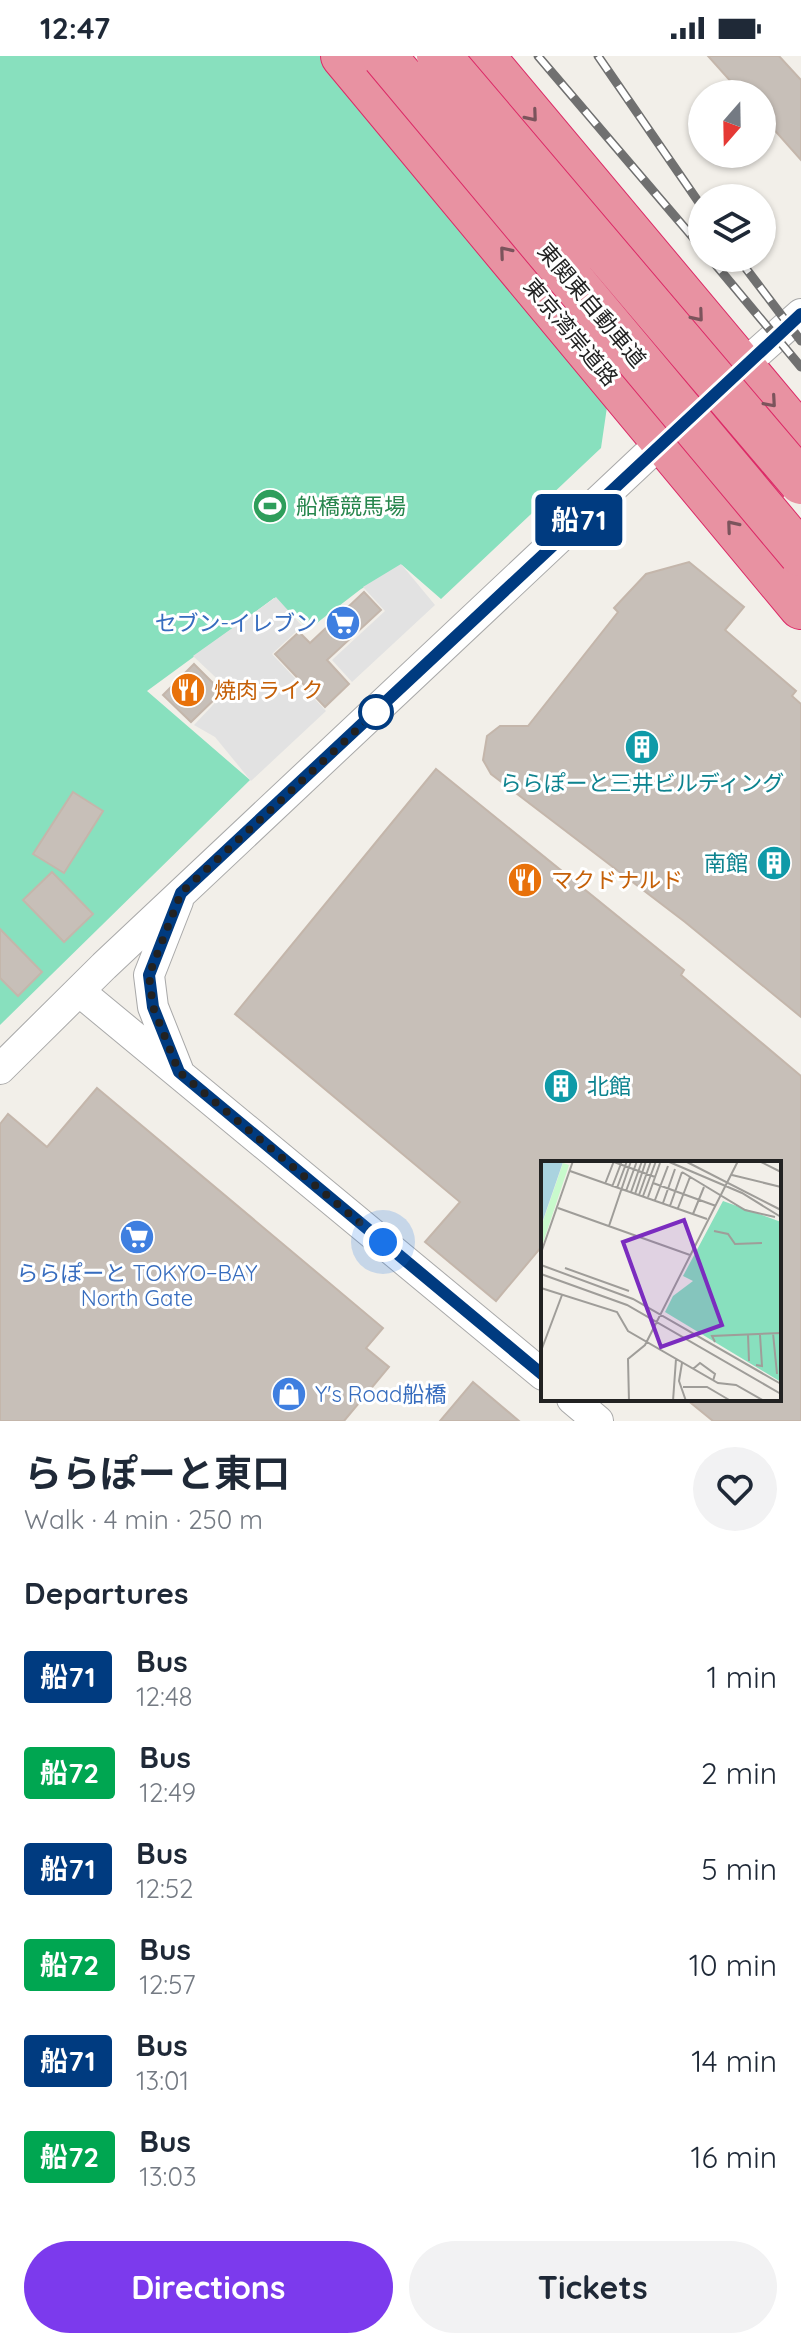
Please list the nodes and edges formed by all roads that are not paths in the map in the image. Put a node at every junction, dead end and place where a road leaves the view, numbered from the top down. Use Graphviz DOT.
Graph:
graph roads {
  1 [pos="343,56"];
  2 [pos="384,56"];
  3 [pos="416,56"];
  4 [pos="439,56"];
  5 [pos="482,56"];
  6 [pos="801,314"];
  7 [pos="741,367"];
  8 [pos="702,404"];
  9 [pos="801,437"];
  10 [pos="661,442"];
  11 [pos="801,482"];
  12 [pos="801,554"];
  13 [pos="801,565"];
  14 [pos="801,607"];
  15 [pos="181,893"];
  16 [pos="79,991"];
  17 [pos="0,1069"];
  18 [pos="179,1072"];
  19 [pos="541,1373"];
  20 [pos="574,1401"];
  21 [pos="598,1421"];
  10 -- 1 [label="highway, 東京湾岸道路, one-way"];
  2 -- 12 [label="highway, 東関東自動車道, bridge"];
  3 -- 8 [label="street"];
  4 -- 11 [label="highway, 東関東自動車道, bridge"];
  5 -- 7 [label="highway, one-way"];
  6 -- 7 [label="street"];
  7 -- 8 [label="street"];
  7 -- 9 [label="highway, one-way"];
  8 -- 10 [label="street"];
  8 -- 13 [label="street"];
  14 -- 10 [label="highway, 東京湾岸道路, one-way"];
  10 -- 15 [label="street"];
  15 -- 16 [label="street"];
  15 -- 18 [label="street"];
  16 -- 17 [label="street"];
  16 -- 18 [label="street"];
  18 -- 19 [label="street"];
  20 -- 21 [label="street"];
}
